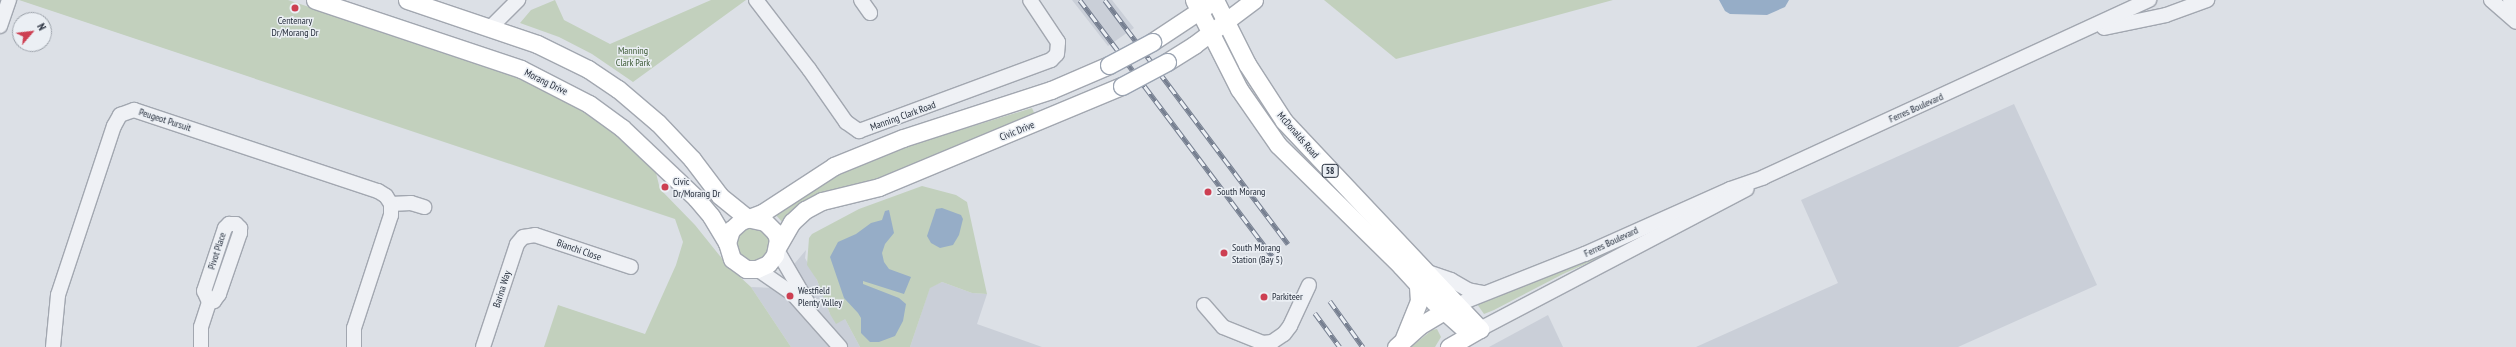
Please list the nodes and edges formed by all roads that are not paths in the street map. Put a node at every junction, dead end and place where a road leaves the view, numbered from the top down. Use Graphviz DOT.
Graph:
graph roads {
  1 [pos="9,0"];
  2 [pos="315,0"];
  3 [pos="406,0"];
  4 [pos="756,0"];
  5 [pos="1030,0"];
  6 [pos="1215,0"];
  7 [pos="1254,0"];
  8 [pos="2149,0"];
  9 [pos="2207,0"];
  10 [pos="2491,0"];
  11 [pos="2510,0"];
  12 [pos="515,2"];
  13 [pos="1196,6"];
  14 [pos="2516,8"];
  15 [pos="1225,22"];
  16 [pos="2516,22"];
  17 [pos="0,26"];
  18 [pos="498,31"];
  19 [pos="1210,34"];
  20 [pos="2068,39"];
  21 [pos="1764,177"];
  22 [pos="391,204"];
  23 [pos="424,207"];
  24 [pos="749,219"];
  25 [pos="527,235"];
  26 [pos="727,243"];
  27 [pos="778,248"];
  28 [pos="630,267"];
  29 [pos="757,269"];
  30 [pos="1423,279"];
  31 [pos="1309,285"];
  32 [pos="1484,293"];
  33 [pos="209,302"];
  34 [pos="1204,305"];
  35 [pos="1450,308"];
  36 [pos="817,319"];
  37 [pos="1475,332"];
  38 [pos="1400,344"];
  39 [pos="53,347"];
  40 [pos="201,347"];
  41 [pos="354,347"];
  42 [pos="483,347"];
  43 [pos="840,347"];
  44 [pos="1449,347"];
  1 -- 17 [label="street"];
  2 -- 26 [label="main road, Morang Drive"];
  3 -- 18 [label="main road"];
  4 -- 5 [label="street, Manning Clark Road"];
  6 -- 13 [label="main road"];
  6 -- 15 [label="main road, McDonalds Road / 58"];
  7 -- 15 [label="main road, Civic Drive"];
  8 -- 20 [label="street, Ferres Boulevard"];
  9 -- 20 [label="street, Ferres Boulevard"];
  10 -- 16 [label="street"];
  11 -- 14 [label="street"];
  12 -- 18 [label="street"];
  13 -- 19 [label="main road, McDonalds Road / 58"];
  13 -- 24 [label="main road, bridge"];
  15 -- 19 [label="main road, Civic Drive"];
  15 -- 30 [label="main road, McDonalds Road / 58"];
  18 -- 24 [label="main road"];
  19 -- 27 [label="main road, Civic Drive, bridge"];
  19 -- 30 [label="main road, McDonalds Road / 58"];
  20 -- 21 [label="street, Ferres Boulevard"];
  21 -- 32 [label="street, Ferres Boulevard"];
  21 -- 37 [label="street, Ferres Boulevard"];
  22 -- 23 [label="street"];
  22 -- 39 [label="street, Peugeot Pursuit"];
  22 -- 41 [label="street"];
  24 -- 26 [label="main road"];
  24 -- 27 [label="main road"];
  25 -- 28 [label="street, Bianchi Close"];
  25 -- 42 [label="street, Barina Way"];
  26 -- 29 [label="main road"];
  27 -- 29 [label="main road"];
  27 -- 36 [label="street"];
  29 -- 36 [label="street"];
  30 -- 32 [label="street"];
  30 -- 35 [label="main road, McDonalds Road / 58"];
  30 -- 38 [label="main road"];
  31 -- 34 [label="street"];
  32 -- 35 [label="street, Ferres Boulevard"];
  33 -- 33 [label="street, Pivot Place"];
  33 -- 40 [label="street, Pivot Place"];
  35 -- 37 [label="main road, McDonalds Road / 58"];
  35 -- 38 [label="main road"];
  36 -- 43 [label="street"];
  37 -- 44 [label="main road"];
}
